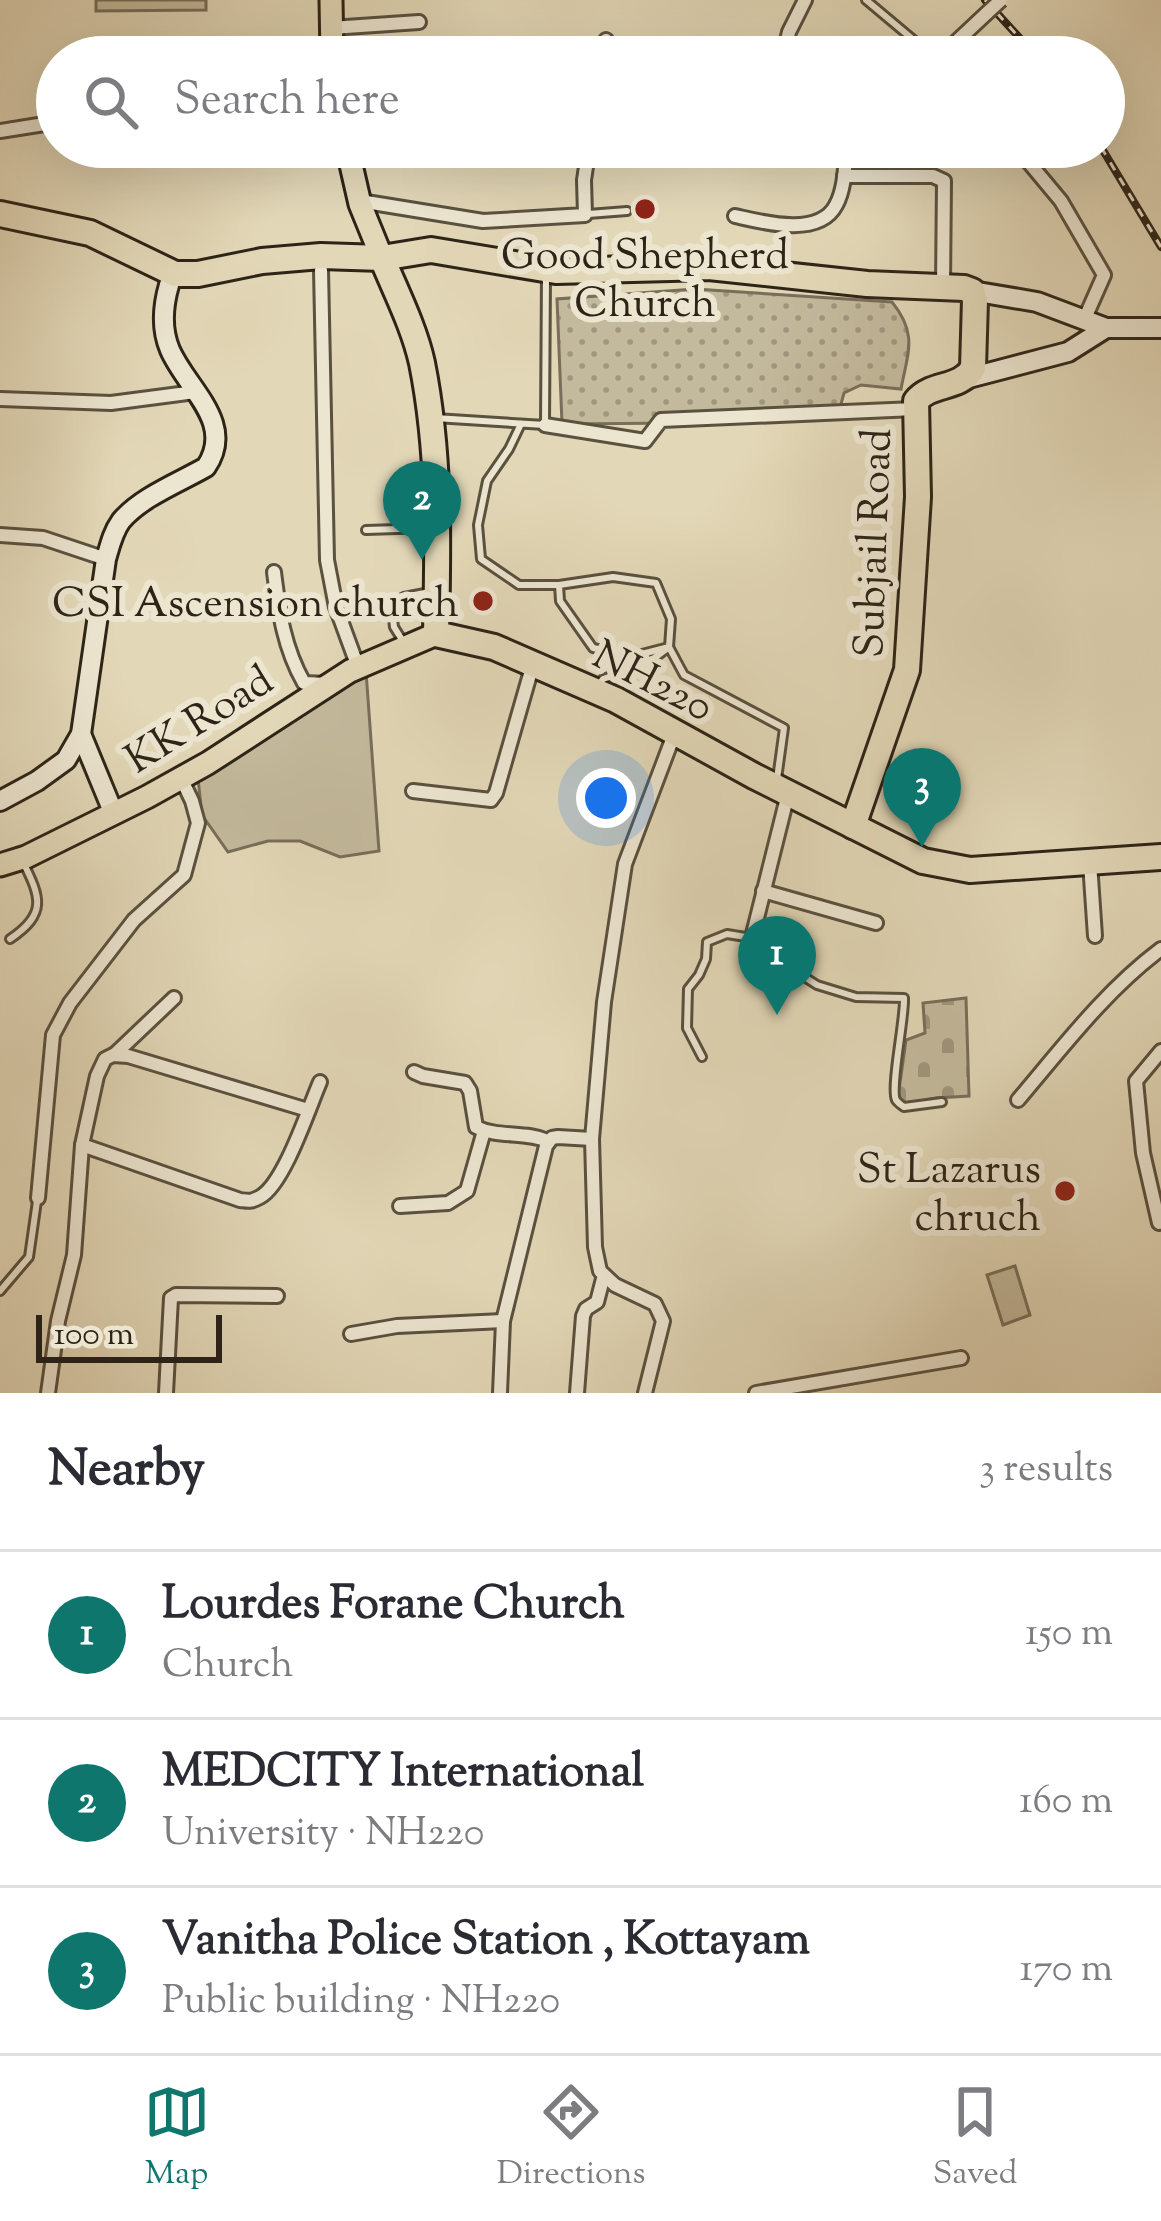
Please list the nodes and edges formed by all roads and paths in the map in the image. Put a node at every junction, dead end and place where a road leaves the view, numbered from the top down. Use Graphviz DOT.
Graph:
graph roads {
  1 [pos="331,0"];
  2 [pos="806,0"];
  3 [pos="866,0"];
  4 [pos="1001,0"];
  5 [pos="419,22"];
  6 [pos="332,28"];
  7 [pos="332,36"];
  8 [pos="788,36"];
  9 [pos="911,36"];
  10 [pos="961,36"];
  11 [pos="36,125"];
  12 [pos="0,131"];
  13 [pos="351,168"];
  14 [pos="586,168"];
  15 [pos="845,168"];
  16 [pos="1034,168"];
  17 [pos="844,176"];
  18 [pos="359,202"];
  19 [pos="627,211"];
  20 [pos="0,214"];
  21 [pos="585,215"];
  22 [pos="735,215"];
  23 [pos="0,227"];
  24 [pos="344,257"];
  25 [pos="382,258"];
  26 [pos="321,270"];
  27 [pos="546,270"];
  28 [pos="171,281"];
  29 [pos="943,287"];
  30 [pos="972,291"];
  31 [pos="1085,318"];
  32 [pos="1114,328"];
  33 [pos="1161,328"];
  34 [pos="965,379"];
  35 [pos="195,392"];
  36 [pos="0,400"];
  37 [pos="915,409"];
  38 [pos="431,418"];
  39 [pos="521,424"];
  40 [pos="545,425"];
  41 [pos="439,528"];
  42 [pos="366,530"];
  43 [pos="0,535"];
  44 [pos="106,559"];
  45 [pos="274,572"];
  46 [pos="559,585"];
  47 [pos="437,591"];
  48 [pos="436,634"];
  49 [pos="406,646"];
  50 [pos="669,647"];
  51 [pos="533,663"];
  52 [pos="358,667"];
  53 [pos="329,684"];
  54 [pos="595,690"];
  55 [pos="675,732"];
  56 [pos="81,734"];
  57 [pos="181,778"];
  58 [pos="782,790"];
  59 [pos="413,791"];
  60 [pos="0,801"];
  61 [pos="114,814"];
  62 [pos="853,826"];
  63 [pos="1161,857"];
  64 [pos="10,862"];
  65 [pos="1090,863"];
  66 [pos="763,891"];
  67 [pos="876,922"];
  68 [pos="1095,936"];
  69 [pos="752,938"];
  70 [pos="10,939"];
  71 [pos="1161,949"];
  72 [pos="174,998"];
  73 [pos="1161,1051"];
  74 [pos="113,1055"];
  75 [pos="702,1057"];
  76 [pos="414,1072"];
  77 [pos="320,1082"];
  78 [pos="1018,1100"];
  79 [pos="942,1102"];
  80 [pos="308,1109"];
  81 [pos="484,1131"];
  82 [pos="592,1139"];
  83 [pos="548,1141"];
  84 [pos="82,1145"];
  85 [pos="38,1198"];
  86 [pos="400,1206"];
  87 [pos="1160,1225"];
  88 [pos="604,1275"];
  89 [pos="0,1291"];
  90 [pos="278,1296"];
  91 [pos="503,1321"];
  92 [pos="350,1334"];
  93 [pos="961,1358"];
  94 [pos="48,1393"];
  95 [pos="166,1393"];
  96 [pos="500,1393"];
  97 [pos="577,1393"];
  98 [pos="645,1393"];
  99 [pos="756,1393"];
  1 -- 6 [label="main road"];
  2 -- 8 [label="street"];
  3 -- 9 [label="lane"];
  4 -- 10 [label="street, bridge"];
  5 -- 6 [label="street"];
  6 -- 7 [label="main road"];
  11 -- 12 [label="street"];
  13 -- 18 [label="main road"];
  14 -- 21 [label="street"];
  15 -- 17 [label="street"];
  16 -- 31 [label="street"];
  17 -- 22 [label="street"];
  17 -- 29 [label="street"];
  18 -- 21 [label="street"];
  18 -- 24 [label="main road"];
  18 -- 25 [label="main road"];
  19 -- 21 [label="lane"];
  20 -- 28 [label="highway"];
  23 -- 28 [label="highway"];
  24 -- 25 [label="highway"];
  24 -- 28 [label="highway"];
  25 -- 26 [label="highway"];
  25 -- 27 [label="highway"];
  25 -- 38 [label="highway"];
  26 -- 28 [label="highway"];
  26 -- 52 [label="street"];
  27 -- 29 [label="highway"];
  27 -- 40 [label="lane"];
  28 -- 35 [label="main road"];
  29 -- 30 [label="highway"];
  30 -- 31 [label="main road"];
  30 -- 34 [label="highway"];
  31 -- 32 [label="main road"];
  32 -- 33 [label="main road"];
  32 -- 34 [label="main road"];
  34 -- 37 [label="highway, Subjail Road"];
  35 -- 36 [label="street"];
  35 -- 44 [label="main road"];
  37 -- 40 [label="street"];
  37 -- 62 [label="highway, Subjail Road"];
  38 -- 39 [label="lane"];
  38 -- 41 [label="highway"];
  39 -- 40 [label="lane"];
  39 -- 46 [label="lane"];
  41 -- 42 [label="lane"];
  41 -- 47 [label="highway"];
  43 -- 44 [label="street"];
  44 -- 56 [label="main road"];
  45 -- 53 [label="street"];
  46 -- 50 [label="lane"];
  46 -- 50 [label="lane"];
  47 -- 48 [label="highway"];
  47 -- 49 [label="lane"];
  48 -- 49 [label="main road, KK Road"];
  48 -- 51 [label="highway, NH220"];
  49 -- 52 [label="main road, KK Road"];
  50 -- 54 [label="lane"];
  50 -- 58 [label="lane"];
  51 -- 54 [label="highway, NH220"];
  51 -- 59 [label="street"];
  52 -- 53 [label="main road, KK Road"];
  53 -- 57 [label="main road, KK Road"];
  54 -- 55 [label="highway, NH220"];
  55 -- 58 [label="highway, NH220"];
  55 -- 82 [label="street"];
  56 -- 60 [label="main road"];
  56 -- 61 [label="main road"];
  57 -- 61 [label="main road, KK Road"];
  57 -- 85 [label="street"];
  58 -- 62 [label="highway, NH220"];
  58 -- 66 [label="street"];
  61 -- 64 [label="main road, KK Road"];
  62 -- 65 [label="highway, NH220"];
  63 -- 65 [label="highway, NH220"];
  64 -- 70 [label="lane"];
  65 -- 68 [label="street"];
  66 -- 67 [label="street"];
  66 -- 69 [label="street"];
  69 -- 75 [label="lane"];
  69 -- 79 [label="lane"];
  71 -- 78 [label="street"];
  72 -- 74 [label="street"];
  73 -- 87 [label="street"];
  74 -- 80 [label="street"];
  74 -- 84 [label="street"];
  76 -- 81 [label="street"];
  77 -- 80 [label="street"];
  80 -- 84 [label="street"];
  81 -- 83 [label="street"];
  81 -- 86 [label="street"];
  82 -- 83 [label="street"];
  82 -- 88 [label="street"];
  83 -- 91 [label="street"];
  84 -- 94 [label="street"];
  85 -- 89 [label="lane"];
  88 -- 97 [label="street"];
  88 -- 98 [label="street"];
  90 -- 95 [label="street"];
  91 -- 92 [label="street"];
  91 -- 96 [label="street"];
  93 -- 99 [label="street"];
}
